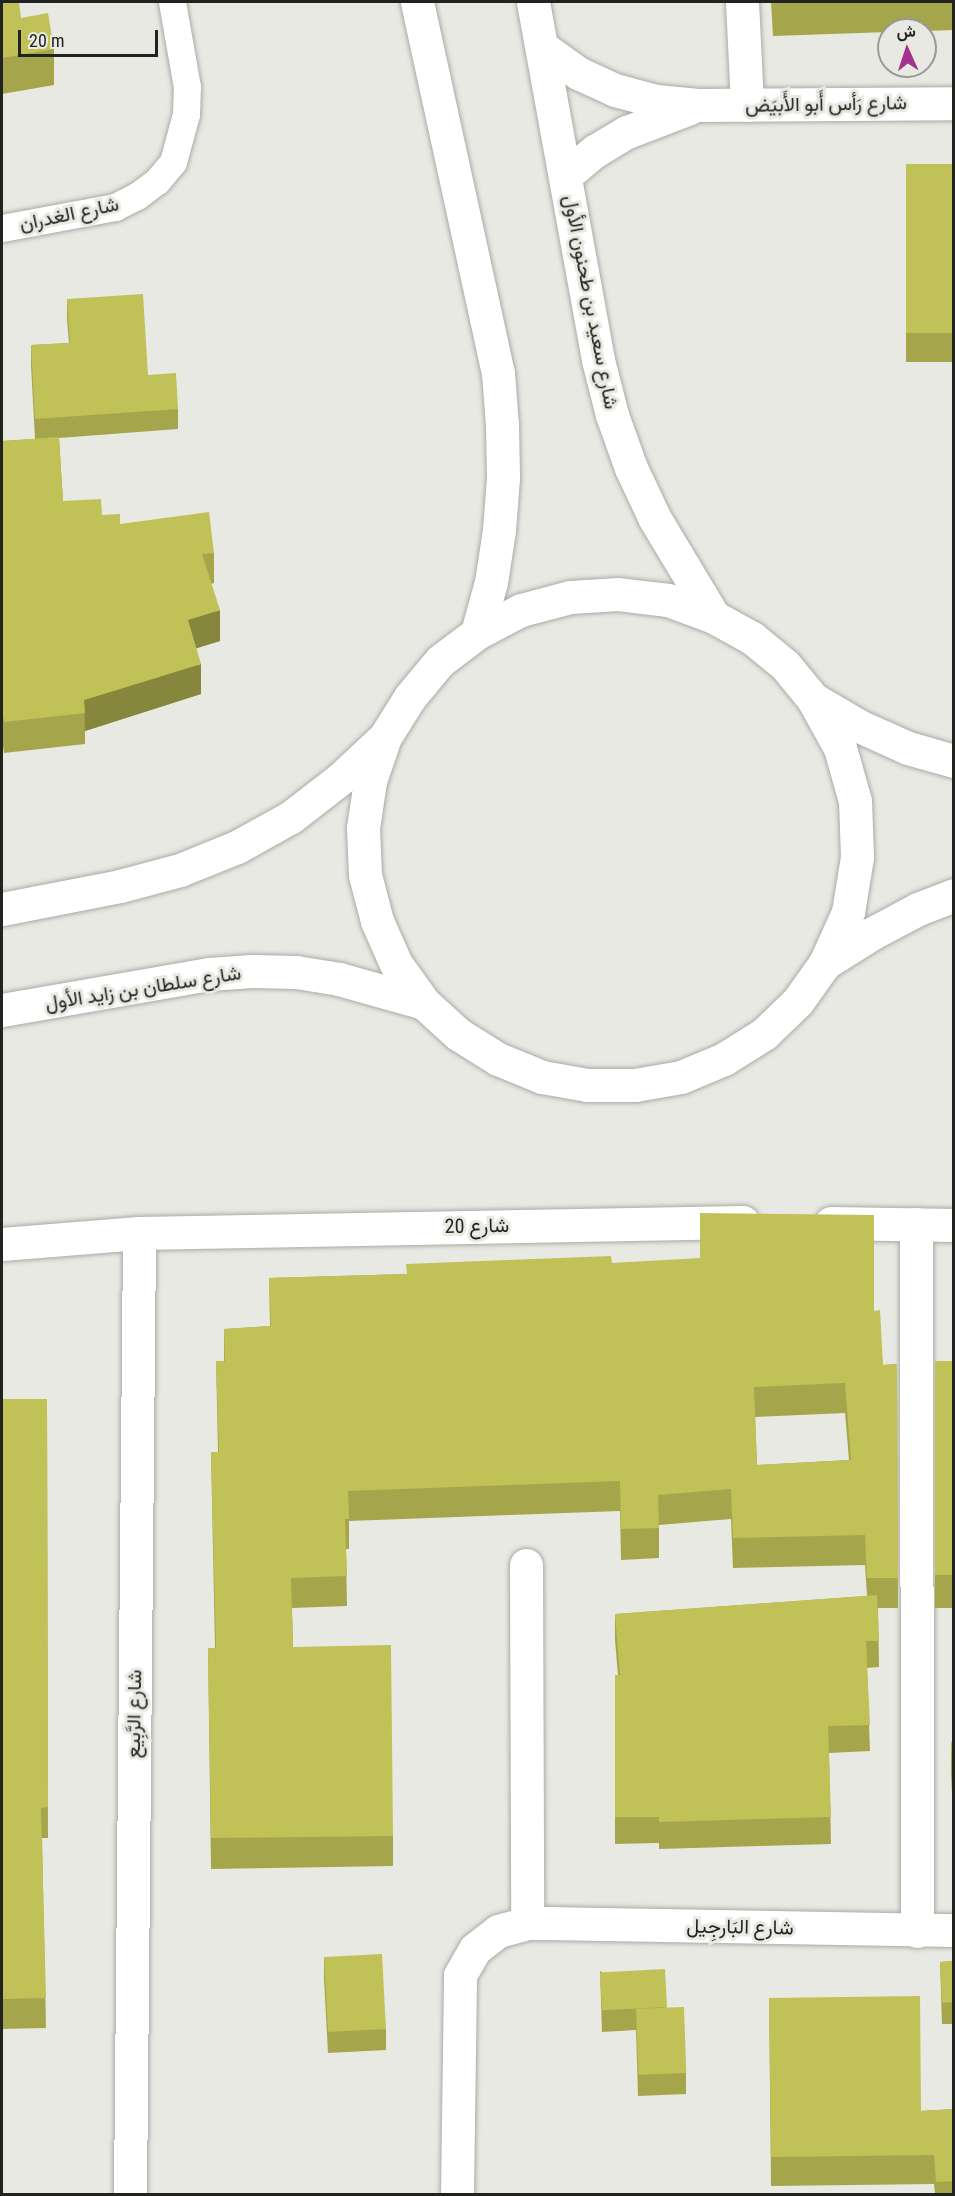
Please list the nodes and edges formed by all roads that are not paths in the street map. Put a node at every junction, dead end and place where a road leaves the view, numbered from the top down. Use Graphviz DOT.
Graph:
graph roads {
  1 [pos="172,2"];
  2 [pos="417,2"];
  3 [pos="533,2"];
  4 [pos="742,2"];
  5 [pos="543,48"];
  6 [pos="954,103"];
  7 [pos="698,105"];
  8 [pos="747,105"];
  9 [pos="566,175"];
  10 [pos="2,228"];
  11 [pos="714,617"];
  12 [pos="477,633"];
  13 [pos="813,699"];
  14 [pos="386,737"];
  15 [pos="954,761"];
  16 [pos="954,895"];
  17 [pos="2,909"];
  18 [pos="825,963"];
  19 [pos="424,1003"];
  20 [pos="2,1010"];
  21 [pos="916,1224"];
  22 [pos="954,1225"];
  23 [pos="139,1233"];
  24 [pos="2,1244"];
  25 [pos="526,1565"];
  26 [pos="527,1923"];
  27 [pos="917,1930"];
  28 [pos="954,1930"];
  29 [pos="130,2194"];
  30 [pos="457,2194"];
  1 -- 10 [label="lane, شارع الغدران"];
  2 -- 12 [label="street"];
  3 -- 5 [label="street, شارع سعيد بن طحنون الأول"];
  4 -- 8 [label="street"];
  5 -- 7 [label="street, شارع رَأس أَبو الأَبيَض"];
  5 -- 9 [label="street, شارع سعيد بن طحنون الأول"];
  6 -- 8 [label="street, شارع رَأس أَبو الأَبيَض"];
  7 -- 8 [label="street, شارع رَأس أَبو الأَبيَض"];
  7 -- 9 [label="street, شارع رَأس أَبو الأَبيَض"];
  9 -- 11 [label="street, شارع سعيد بن طحنون الأول"];
  11 -- 12 [label="street"];
  11 -- 13 [label="street"];
  12 -- 14 [label="street"];
  13 -- 15 [label="street"];
  13 -- 18 [label="street"];
  14 -- 17 [label="street"];
  14 -- 19 [label="street"];
  16 -- 18 [label="street"];
  18 -- 19 [label="street"];
  19 -- 20 [label="street, شارع سلطان بن زايد الأول"];
  21 -- 22 [label="street, شارع 20"];
  21 -- 23 [label="street, شارع 20"];
  21 -- 27 [label="street"];
  23 -- 24 [label="street, شارع 20"];
  23 -- 29 [label="street, شارع الرَّبِيع"];
  25 -- 26 [label="street"];
  26 -- 27 [label="street, شارع البَارجِيل"];
  26 -- 30 [label="street, شارع البَارجِيل"];
  27 -- 28 [label="street, شارع البَارجِيل"];
}
